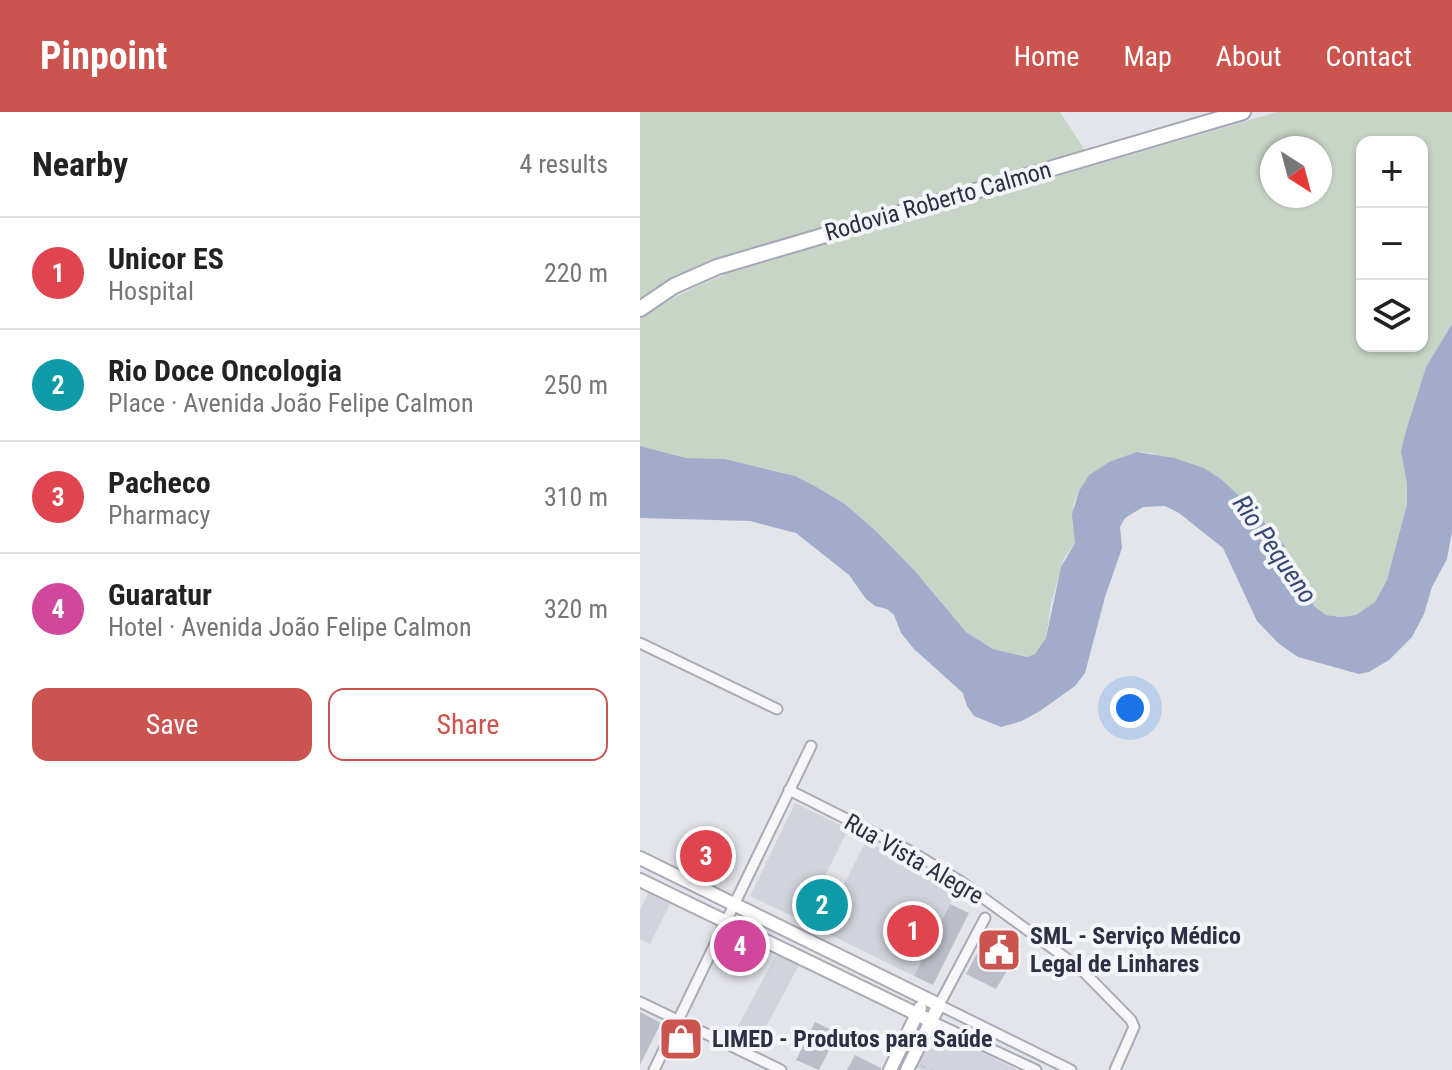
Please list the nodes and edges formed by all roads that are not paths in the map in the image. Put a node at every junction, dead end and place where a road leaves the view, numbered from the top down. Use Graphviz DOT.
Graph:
graph roads {
  1 [pos="1243,112"];
  2 [pos="640,309"];
  3 [pos="640,643"];
  4 [pos="777,709"];
  5 [pos="811,746"];
  6 [pos="789,790"];
  7 [pos="640,858"];
  8 [pos="640,880"];
  9 [pos="734,904"];
  10 [pos="985,918"];
  11 [pos="726,921"];
  12 [pos="924,998"];
  13 [pos="640,1002"];
  14 [pos="939,1005"];
  15 [pos="917,1014"];
  16 [pos="678,1020"];
  17 [pos="931,1021"];
  18 [pos="654,1070"];
  19 [pos="781,1070"];
  20 [pos="890,1070"];
  21 [pos="907,1070"];
  22 [pos="1036,1070"];
  23 [pos="1071,1070"];
  24 [pos="1115,1070"];
  1 -- 2 [label="main road, Rodovia Roberto Calmon"];
  3 -- 4 [label="street"];
  5 -- 6 [label="street"];
  6 -- 9 [label="street"];
  6 -- 24 [label="street, Rua Vista Alegre"];
  7 -- 9 [label="main road"];
  8 -- 11 [label="main road"];
  9 -- 11 [label="street"];
  9 -- 12 [label="main road"];
  10 -- 14 [label="street"];
  11 -- 15 [label="main road"];
  11 -- 16 [label="street"];
  12 -- 14 [label="main road"];
  12 -- 15 [label="main road"];
  13 -- 16 [label="street"];
  14 -- 17 [label="main road"];
  14 -- 23 [label="street"];
  15 -- 17 [label="main road"];
  15 -- 20 [label="main road"];
  16 -- 18 [label="street"];
  16 -- 19 [label="street"];
  17 -- 21 [label="main road"];
  17 -- 22 [label="street"];
}
